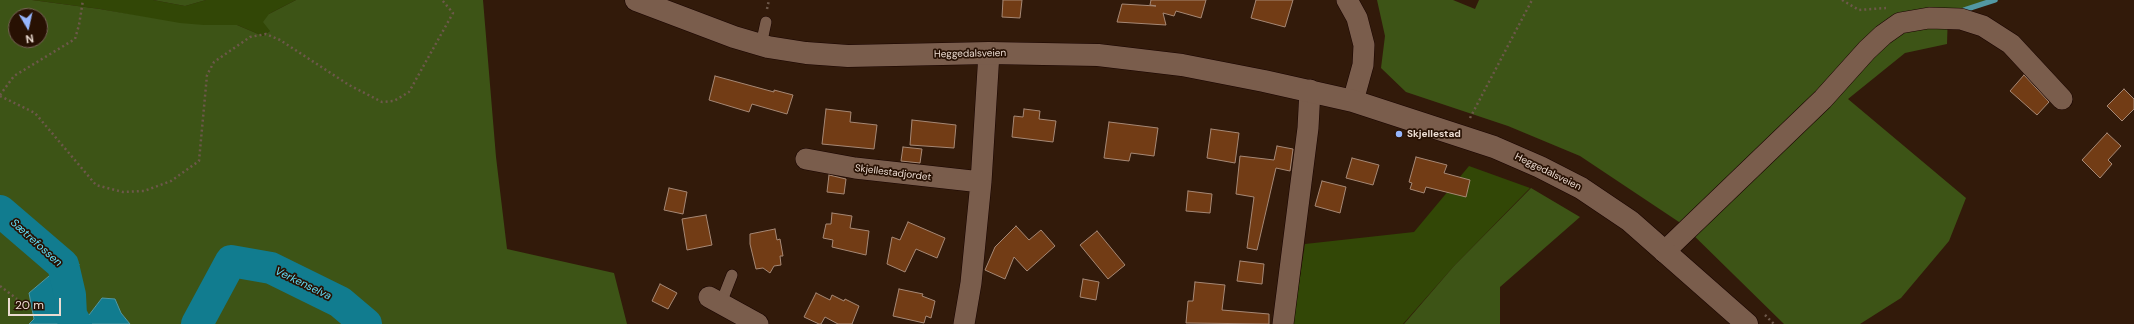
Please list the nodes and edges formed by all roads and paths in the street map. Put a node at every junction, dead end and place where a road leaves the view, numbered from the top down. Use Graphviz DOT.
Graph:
graph roads {
  1 [pos="83,0"];
  2 [pos="442,0"];
  3 [pos="636,0"];
  4 [pos="1347,0"];
  5 [pos="1532,0"];
  6 [pos="1842,0"];
  7 [pos="1893,7"];
  8 [pos="766,22"];
  9 [pos="761,45"];
  10 [pos="988,53"];
  11 [pos="1310,90"];
  12 [pos="0,96"];
  13 [pos="2062,99"];
  14 [pos="1353,101"];
  15 [pos="1471,116"];
  16 [pos="806,159"];
  17 [pos="981,182"];
  18 [pos="1664,252"];
  19 [pos="732,275"];
  20 [pos="0,286"];
  21 [pos="17,299"];
  22 [pos="715,300"];
  23 [pos="758,324"];
  24 [pos="964,324"];
  25 [pos="1283,324"];
  26 [pos="1747,324"];
  1 -- 12 [label="path"];
  2 -- 12 [label="path"];
  3 -- 9 [label="main road, Heggedalsveien"];
  4 -- 14 [label="street"];
  5 -- 15 [label="path"];
  6 -- 7 [label="path"];
  8 -- 9 [label="lane"];
  9 -- 10 [label="main road, Heggedalsveien"];
  10 -- 11 [label="main road, Heggedalsveien"];
  10 -- 17 [label="street"];
  11 -- 14 [label="main road, Heggedalsveien"];
  11 -- 25 [label="street"];
  13 -- 18 [label="street"];
  14 -- 18 [label="main road, Heggedalsveien"];
  16 -- 17 [label="street, Skjellestadjordet"];
  17 -- 24 [label="street"];
  18 -- 26 [label="main road, Heggedalsveien"];
  19 -- 22 [label="lane"];
  20 -- 21 [label="path"];
  22 -- 23 [label="street"];
}
